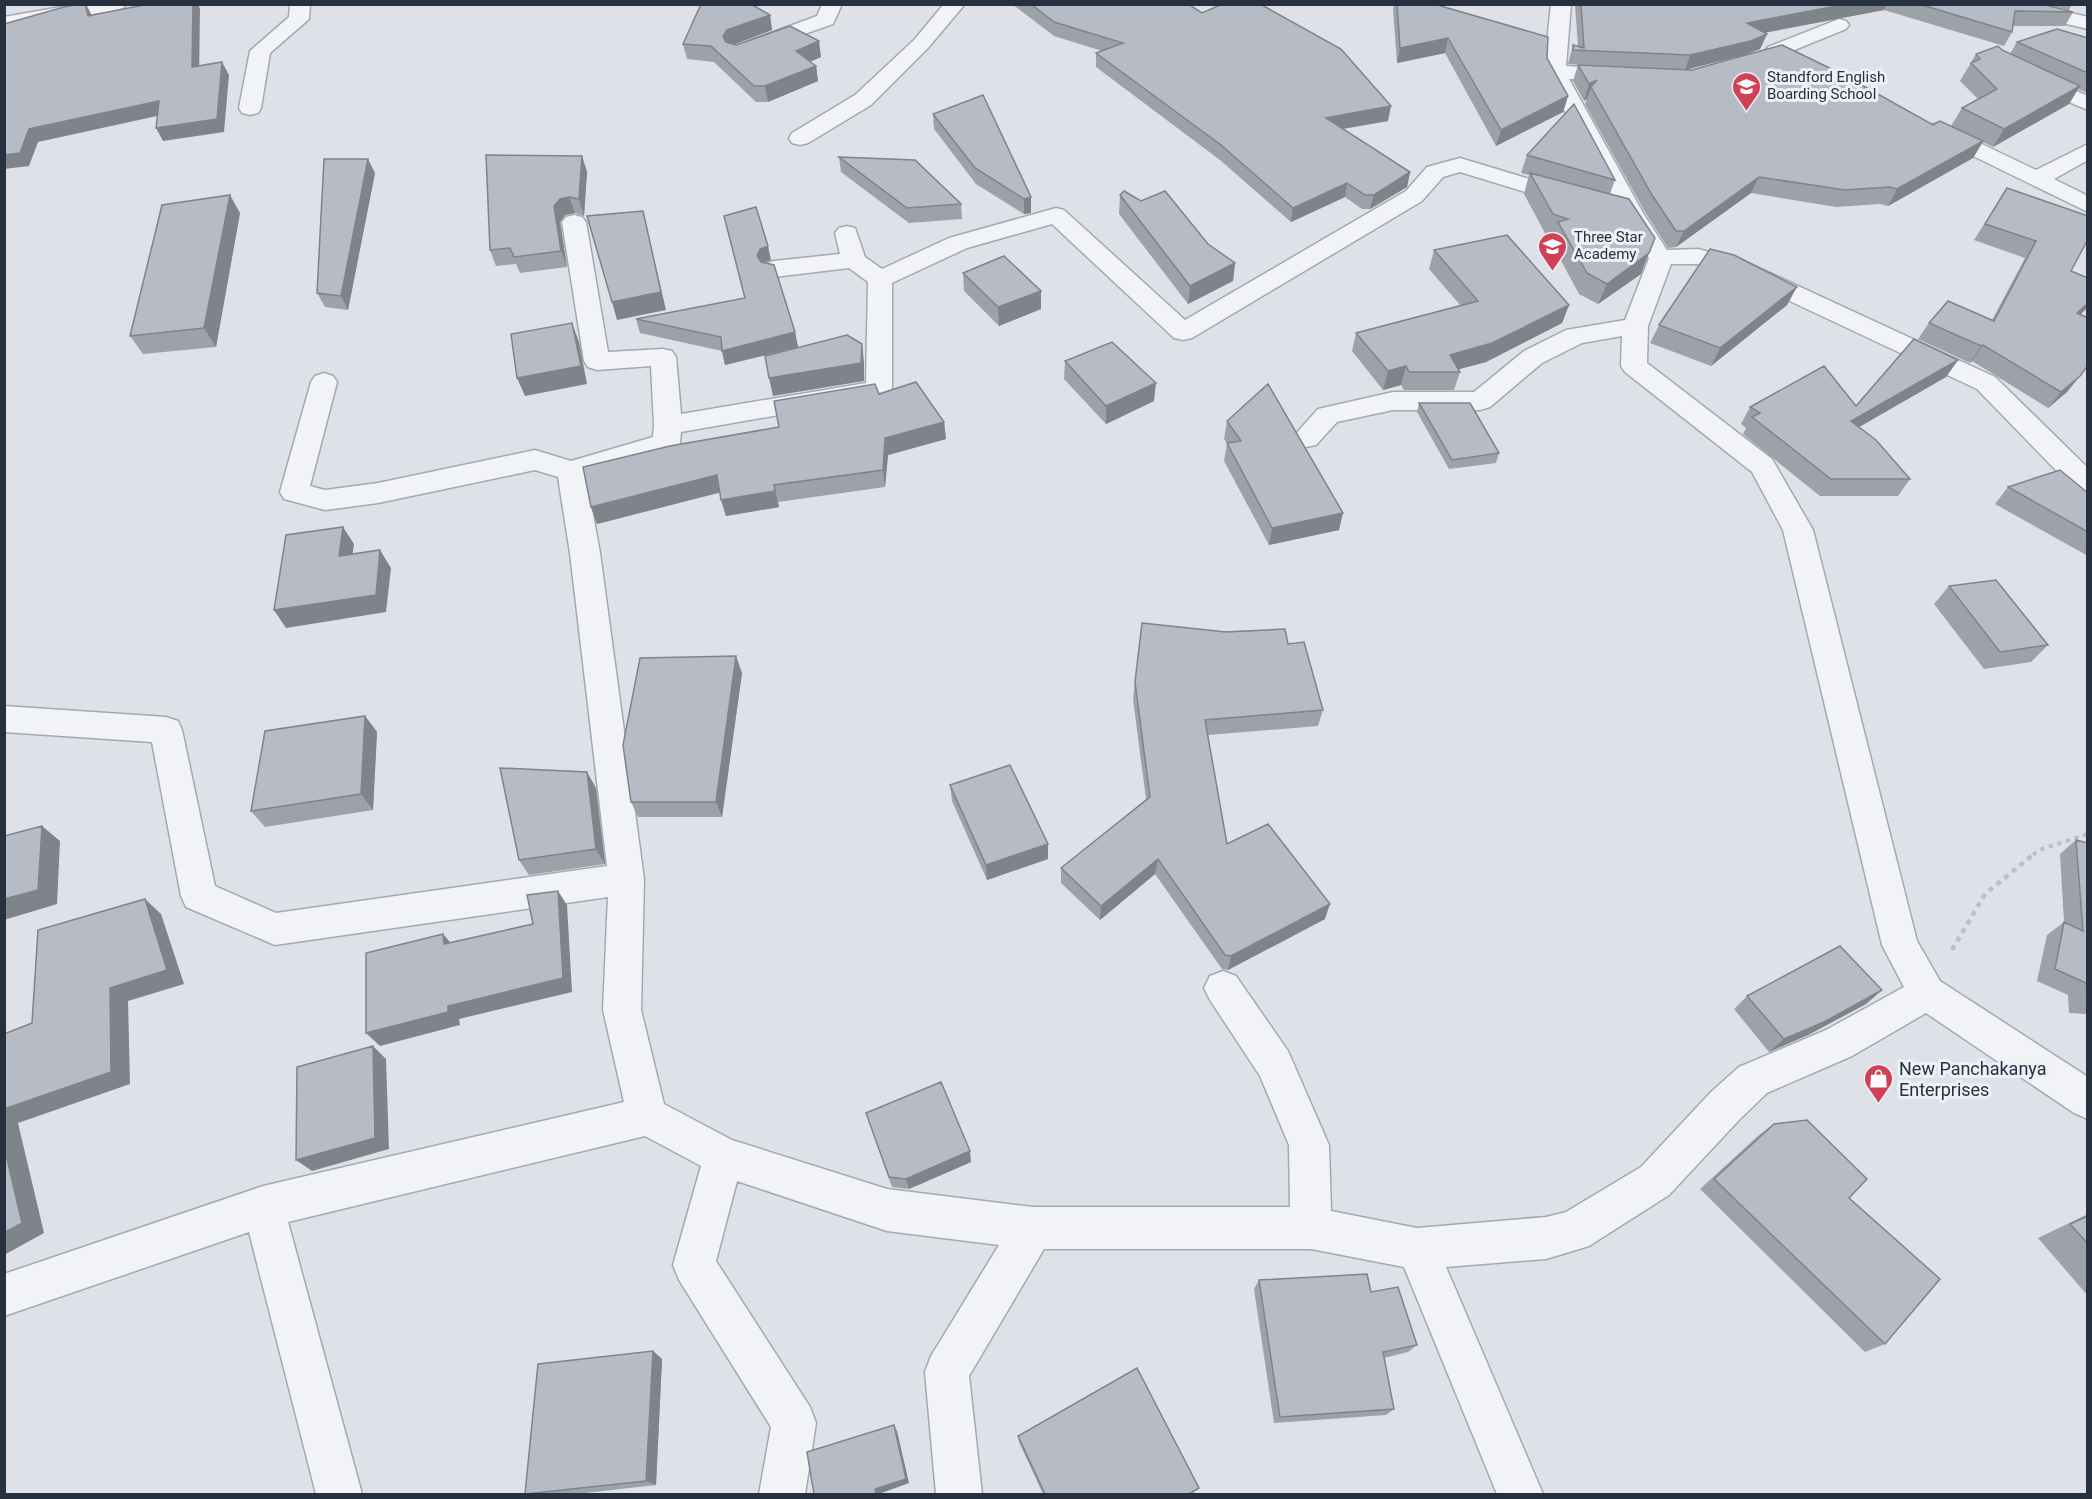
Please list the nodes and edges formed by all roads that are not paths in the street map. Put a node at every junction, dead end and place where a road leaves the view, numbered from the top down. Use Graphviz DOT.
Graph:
graph roads {
  1 [pos="116,4"];
  2 [pos="300,4"];
  3 [pos="832,4"];
  4 [pos="955,4"];
  5 [pos="1561,4"];
  6 [pos="2004,4"];
  7 [pos="4,23"];
  8 [pos="2088,23"];
  9 [pos="1839,25"];
  10 [pos="738,52"];
  11 [pos="1806,66"];
  12 [pos="2009,66"];
  13 [pos="1555,72"];
  14 [pos="1650,77"];
  15 [pos="2088,104"];
  16 [pos="250,108"];
  17 [pos="1911,117"];
  18 [pos="800,138"];
  19 [pos="2088,151"];
  20 [pos="2038,178"];
  21 [pos="2088,204"];
  22 [pos="1631,213"];
  23 [pos="574,222"];
  24 [pos="847,233"];
  25 [pos="1661,258"];
  26 [pos="854,260"];
  27 [pos="774,269"];
  28 [pos="880,279"];
  29 [pos="1635,326"];
  30 [pos="324,381"];
  31 [pos="668,425"];
  32 [pos="1306,438"];
  33 [pos="571,471"];
  34 [pos="2088,486"];
  35 [pos="4,719"];
  36 [pos="626,879"];
  37 [pos="1223,988"];
  38 [pos="1927,993"];
  39 [pos="2088,1100"];
  40 [pos="647,1116"];
  41 [pos="724,1157"];
  42 [pos="263,1207"];
  43 [pos="1034,1228"];
  44 [pos="1311,1228"];
  45 [pos="1417,1248"];
  46 [pos="4,1295"];
  47 [pos="339,1494"];
  48 [pos="782,1494"];
  49 [pos="959,1494"];
  50 [pos="1520,1494"];
  1 -- 7 [label="street"];
  2 -- 16 [label="street"];
  3 -- 10 [label="street"];
  4 -- 18 [label="street"];
  5 -- 13 [label="street"];
  6 -- 8 [label="street"];
  9 -- 11 [label="street"];
  12 -- 15 [label="street"];
  13 -- 14 [label="street"];
  13 -- 22 [label="street"];
  17 -- 20 [label="street"];
  19 -- 20 [label="street"];
  20 -- 21 [label="street"];
  22 -- 25 [label="street"];
  22 -- 28 [label="street"];
  23 -- 31 [label="street"];
  24 -- 26 [label="street"];
  25 -- 29 [label="street"];
  25 -- 34 [label="street"];
  26 -- 27 [label="street"];
  26 -- 28 [label="street"];
  28 -- 31 [label="street"];
  29 -- 32 [label="street"];
  29 -- 38 [label="street"];
  30 -- 33 [label="street"];
  31 -- 33 [label="street"];
  33 -- 36 [label="street"];
  35 -- 36 [label="street"];
  36 -- 40 [label="street"];
  37 -- 44 [label="street"];
  38 -- 39 [label="street"];
  38 -- 45 [label="street"];
  40 -- 41 [label="street"];
  40 -- 42 [label="street"];
  41 -- 43 [label="street"];
  41 -- 48 [label="street"];
  42 -- 46 [label="street"];
  42 -- 47 [label="street"];
  43 -- 44 [label="street"];
  43 -- 49 [label="street"];
  44 -- 45 [label="street"];
  45 -- 50 [label="street"];
}
